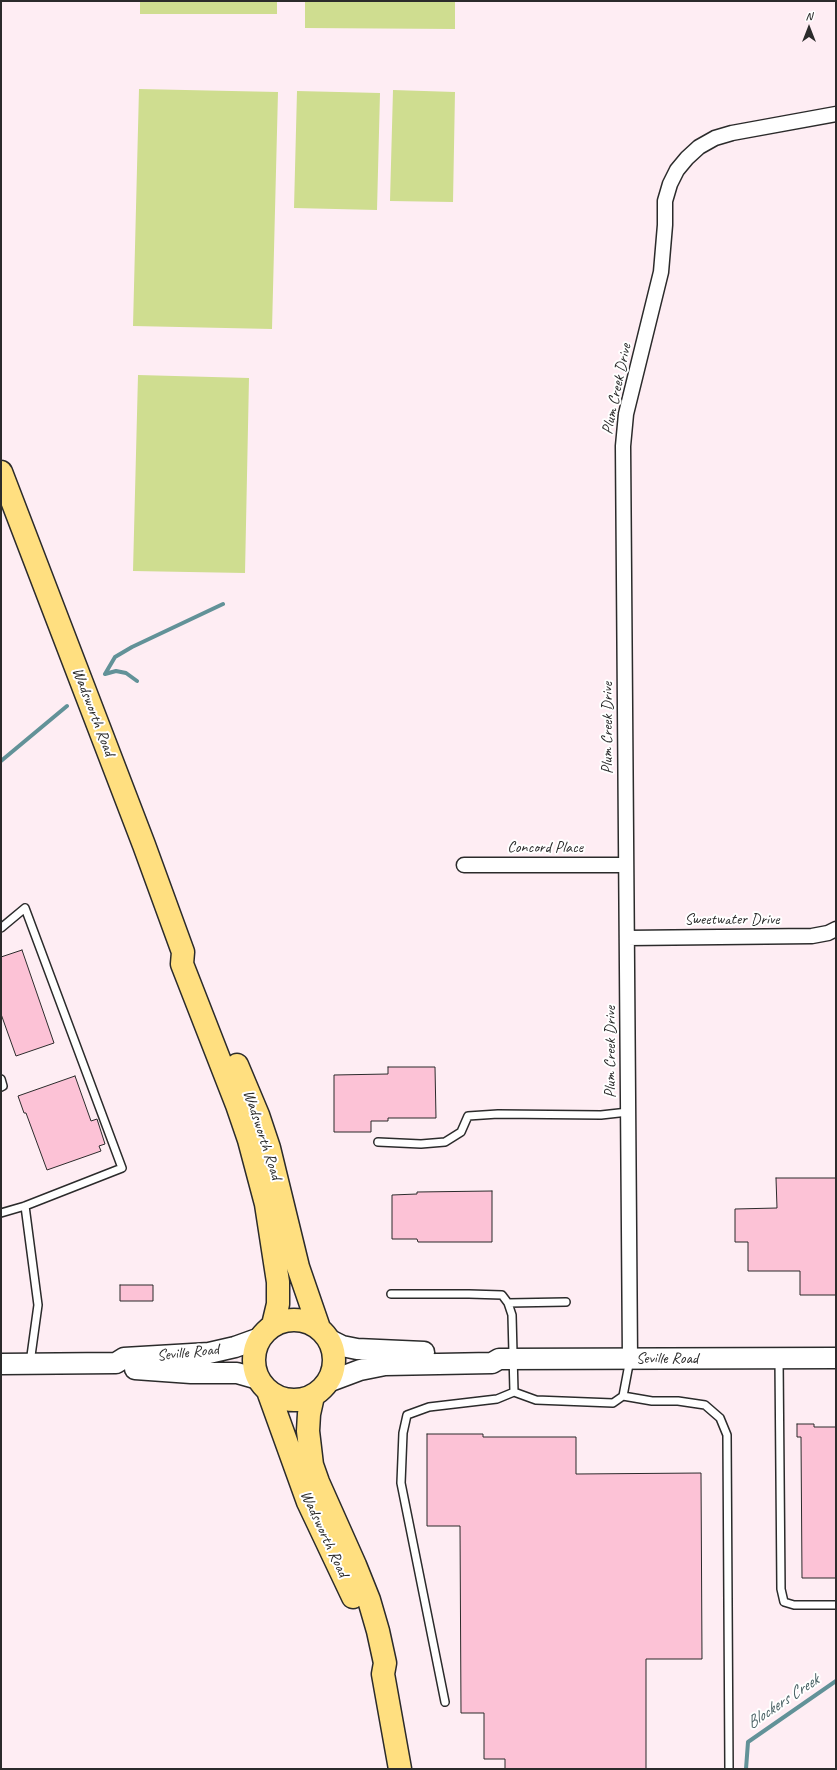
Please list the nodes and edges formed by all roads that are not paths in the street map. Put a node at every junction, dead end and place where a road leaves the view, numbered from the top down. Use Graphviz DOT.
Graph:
graph roads {
  1 [pos="836,114"];
  2 [pos="1,472"];
  3 [pos="464,865"];
  4 [pos="626,865"];
  5 [pos="1,928"];
  6 [pos="836,929"];
  7 [pos="627,938"];
  8 [pos="182,952"];
  9 [pos="1,1079"];
  10 [pos="1,1086"];
  11 [pos="628,1112"];
  12 [pos="378,1142"];
  13 [pos="25,1206"];
  14 [pos="1,1213"];
  15 [pos="391,1294"];
  16 [pos="566,1302"];
  17 [pos="508,1303"];
  18 [pos="266,1332"];
  19 [pos="324,1334"];
  20 [pos="779,1358"];
  21 [pos="836,1358"];
  22 [pos="506,1359"];
  23 [pos="630,1359"];
  24 [pos="116,1363"];
  25 [pos="1,1364"];
  26 [pos="30,1364"];
  27 [pos="263,1385"];
  28 [pos="320,1389"];
  29 [pos="514,1392"];
  30 [pos="623,1396"];
  31 [pos="836,1605"];
  32 [pos="383,1674"];
  33 [pos="445,1702"];
  34 [pos="400,1769"];
  35 [pos="729,1769"];
  1 -- 4 [label="street, Plum Creek Drive"];
  2 -- 8 [label="highway, Wadsworth Road"];
  3 -- 4 [label="street, Concord Place"];
  4 -- 7 [label="street, Plum Creek Drive"];
  5 -- 13 [label="lane"];
  6 -- 7 [label="street, Sweetwater Drive"];
  7 -- 11 [label="street, Plum Creek Drive"];
  8 -- 18 [label="highway, Wadsworth Road"];
  8 -- 19 [label="highway, Wadsworth Road"];
  9 -- 10 [label="lane"];
  11 -- 12 [label="lane"];
  11 -- 23 [label="street, Plum Creek Drive"];
  13 -- 14 [label="lane"];
  13 -- 26 [label="lane"];
  15 -- 17 [label="lane"];
  16 -- 17 [label="lane"];
  17 -- 22 [label="lane"];
  18 -- 19 [label="highway"];
  18 -- 24 [label="street, Seville Road"];
  18 -- 27 [label="highway, Wadsworth Road"];
  19 -- 22 [label="street, Seville Road"];
  19 -- 28 [label="highway, Wadsworth Road"];
  20 -- 21 [label="street, Seville Road"];
  20 -- 23 [label="street, Seville Road"];
  20 -- 31 [label="lane"];
  22 -- 23 [label="street, Seville Road"];
  22 -- 28 [label="street, Seville Road"];
  22 -- 29 [label="lane"];
  23 -- 30 [label="lane"];
  24 -- 26 [label="street, Seville Road"];
  24 -- 27 [label="street, Seville Road"];
  25 -- 26 [label="street, Seville Road"];
  27 -- 28 [label="highway"];
  27 -- 32 [label="highway, Wadsworth Road"];
  28 -- 32 [label="highway, Wadsworth Road"];
  29 -- 30 [label="lane"];
  29 -- 33 [label="lane"];
  30 -- 35 [label="lane"];
  32 -- 34 [label="highway, Wadsworth Road"];
}
